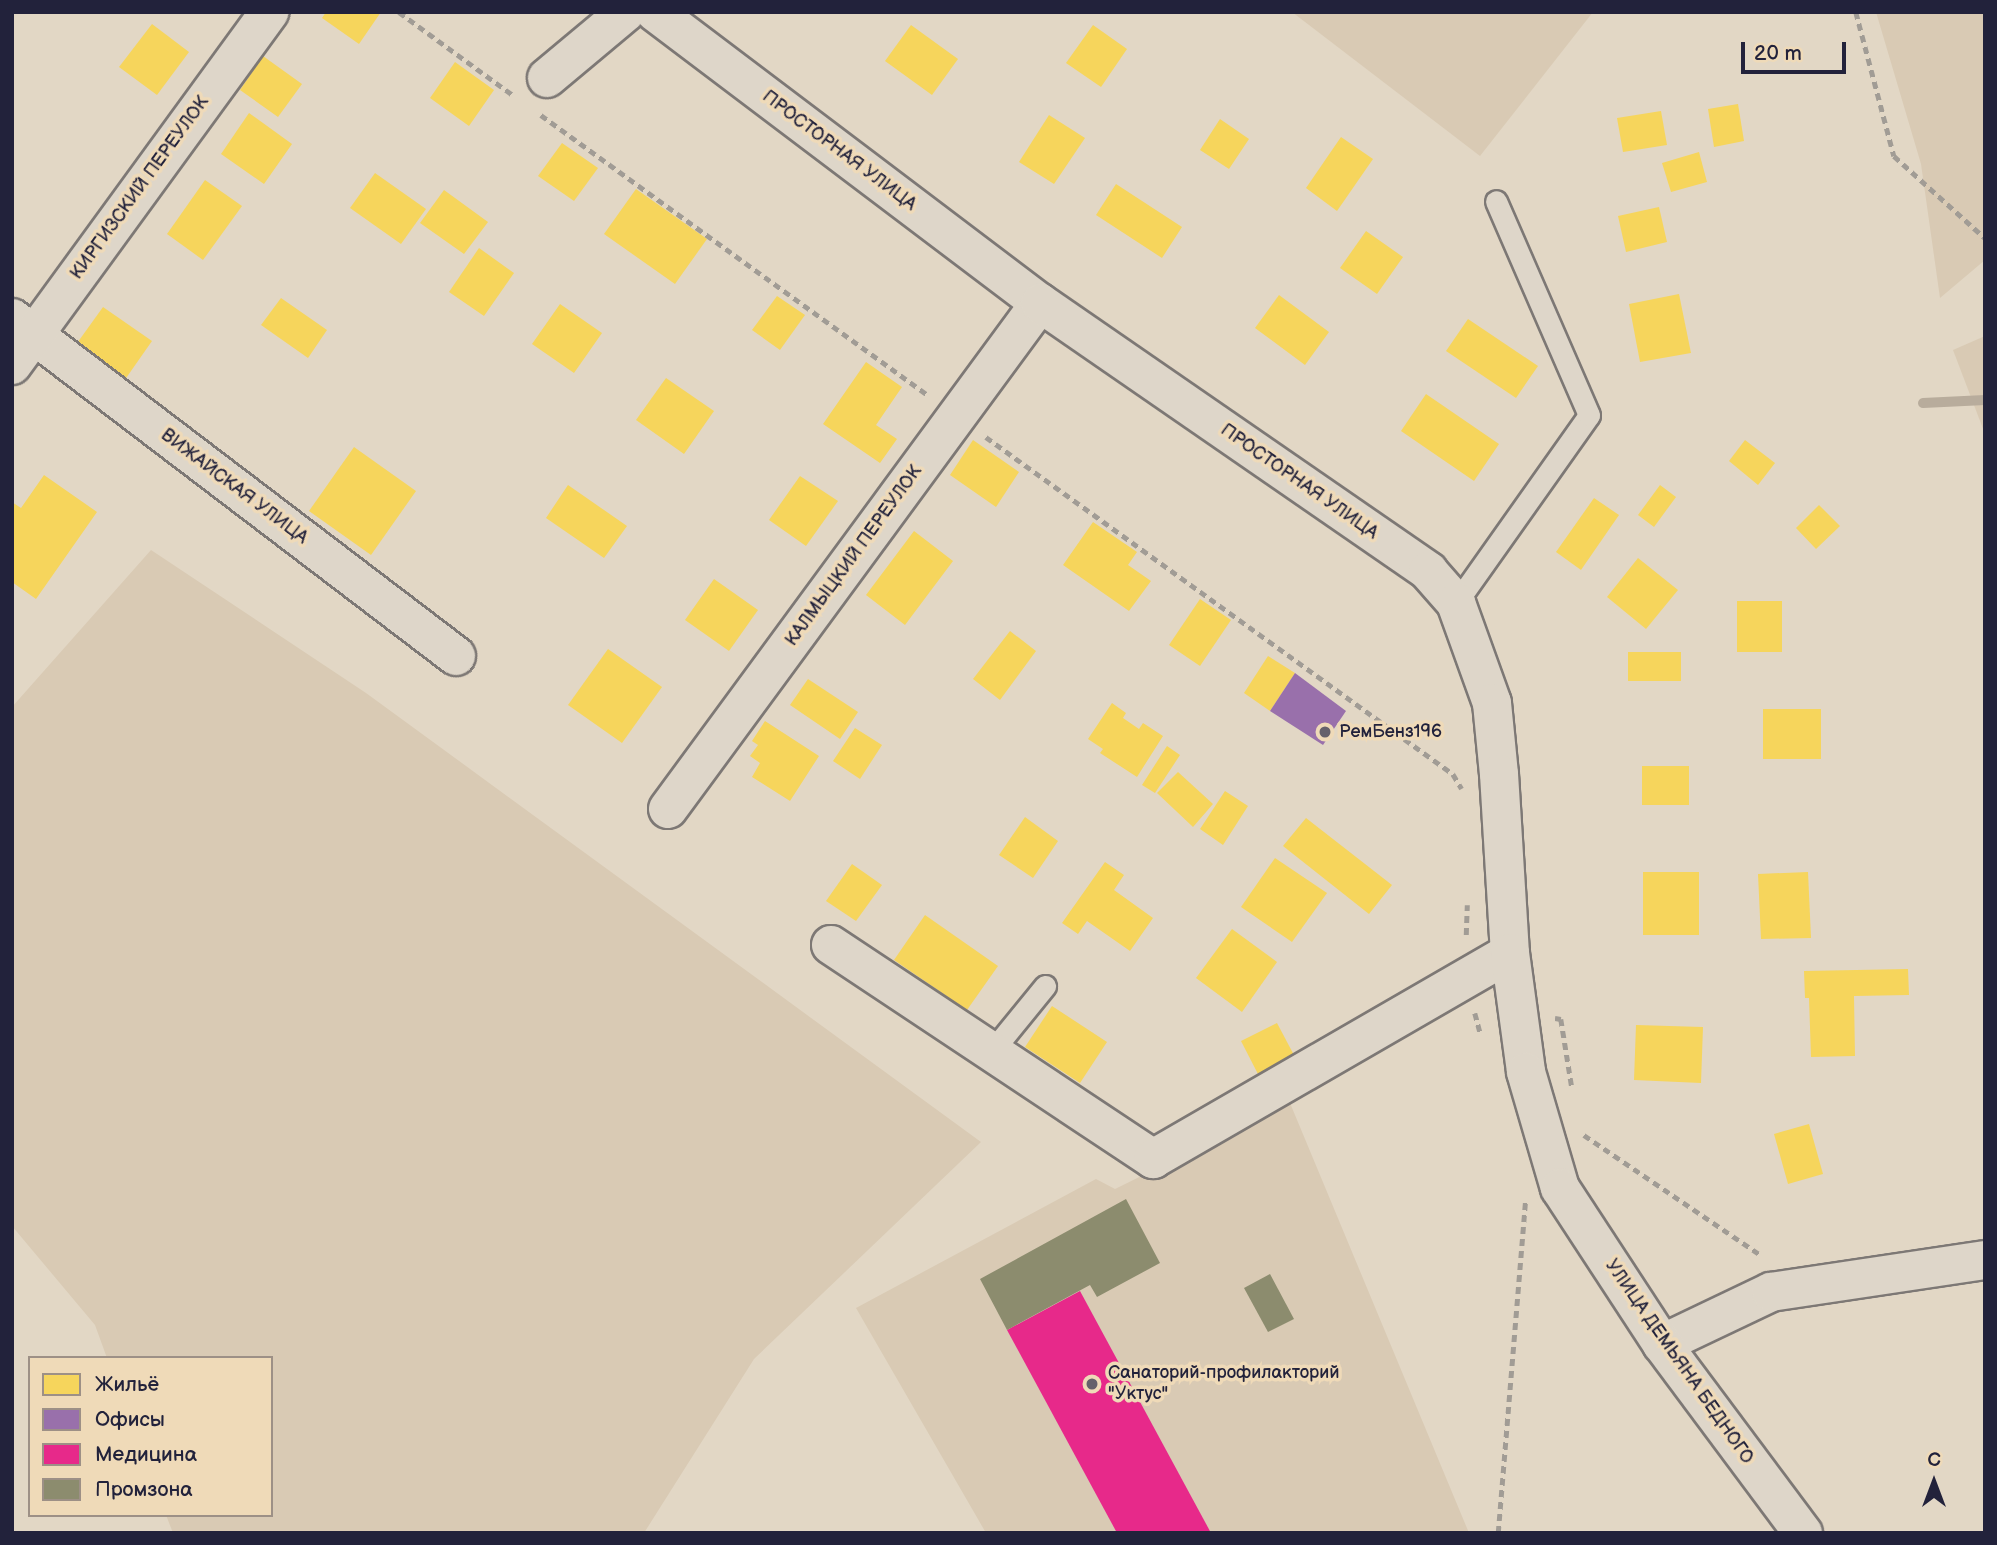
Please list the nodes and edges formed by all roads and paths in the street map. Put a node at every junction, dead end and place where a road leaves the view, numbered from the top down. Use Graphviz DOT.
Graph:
graph roads {
  1 [pos="269,12"];
  2 [pos="399,12"];
  3 [pos="626,12"];
  4 [pos="655,12"];
  5 [pos="1856,12"];
  6 [pos="534,96"];
  7 [pos="1496,201"];
  8 [pos="1985,237"];
  9 [pos="1040,303"];
  10 [pos="19,339"];
  11 [pos="957,416"];
  12 [pos="1456,603"];
  13 [pos="456,656"];
  14 [pos="1465,796"];
  15 [pos="668,808"];
  16 [pos="831,945"];
  17 [pos="1510,953"];
  18 [pos="1045,986"];
  19 [pos="1518,1014"];
  20 [pos="1485,1048"];
  21 [pos="992,1051"];
  22 [pos="1573,1094"];
  23 [pos="1579,1132"];
  24 [pos="1560,1188"];
  25 [pos="1522,1192"];
  26 [pos="1763,1257"];
  27 [pos="1985,1260"];
  28 [pos="1662,1344"];
  29 [pos="1498,1533"];
  30 [pos="1803,1533"];
  1 -- 10 [label="street, КИРГИЗСКИЙ ПЕРЕУЛОК"];
  2 -- 6 [label="path"];
  3 -- 6 [label="street"];
  4 -- 9 [label="street, ПРОСТОРНАЯ УЛИЦА"];
  5 -- 8 [label="path"];
  6 -- 11 [label="path"];
  7 -- 12 [label="lane"];
  9 -- 11 [label="street, КАЛМЫЦКИЙ ПЕРЕУЛОК"];
  9 -- 12 [label="street, ПРОСТОРНАЯ УЛИЦА"];
  10 -- 13 [label="street, ВИЖАЙСКАЯ УЛИЦА"];
  11 -- 14 [label="path"];
  11 -- 15 [label="street, КАЛМЫЦКИЙ ПЕРЕУЛОК"];
  12 -- 17 [label="street, ПРОСТОРНАЯ УЛИЦА"];
  16 -- 21 [label="street"];
  17 -- 19 [label="street, ПРОСТОРНАЯ УЛИЦА"];
  17 -- 21 [label="street"];
  18 -- 21 [label="lane"];
  19 -- 20 [label="path"];
  19 -- 22 [label="path"];
  19 -- 24 [label="street, ПРОСТОРНАЯ УЛИЦА"];
  23 -- 26 [label="path"];
  24 -- 28 [label="street, УЛИЦА ДЕМЬЯНА БЕДНОГО"];
  25 -- 29 [label="path"];
  27 -- 28 [label="street"];
  28 -- 30 [label="street, УЛИЦА ДЕМЬЯНА БЕДНОГО"];
}
